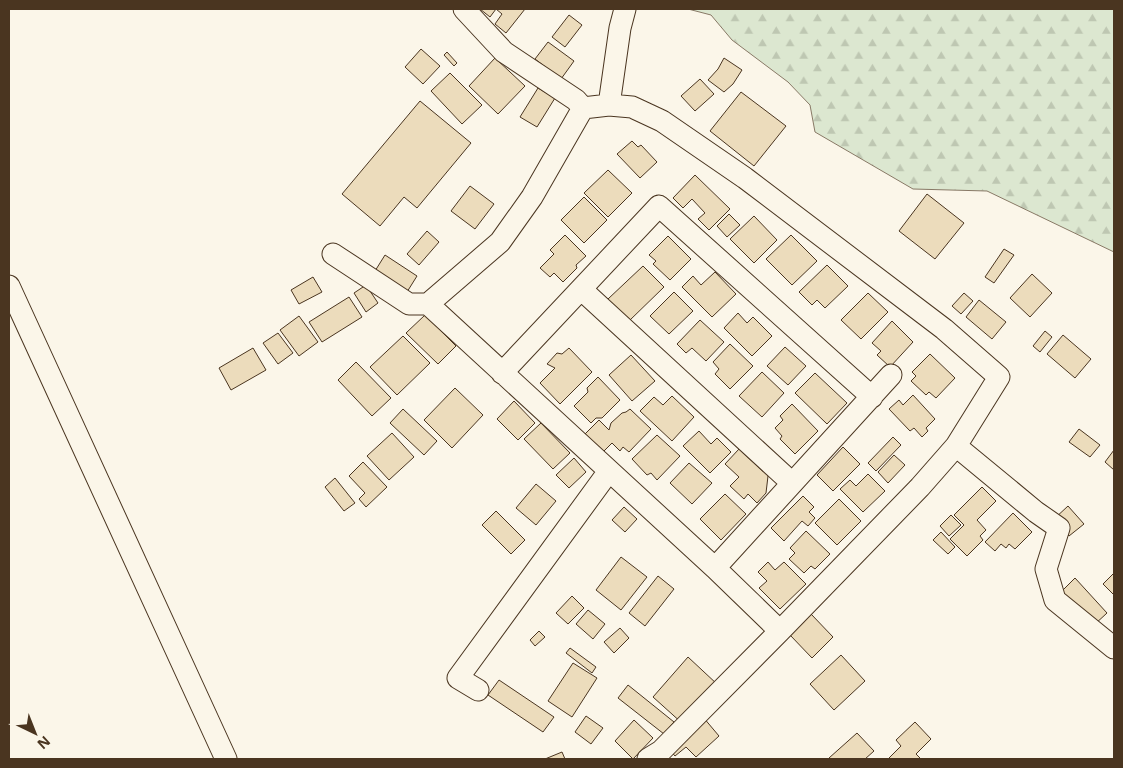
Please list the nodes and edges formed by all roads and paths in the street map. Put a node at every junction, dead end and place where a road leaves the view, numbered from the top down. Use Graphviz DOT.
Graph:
graph roads {
  1 [pos="464,9"];
  2 [pos="626,9"];
  3 [pos="609,105"];
  4 [pos="583,108"];
  5 [pos="333,254"];
  6 [pos="9,286"];
  7 [pos="582,290"];
  8 [pos="428,304"];
  9 [pos="502,372"];
  10 [pos="891,375"];
  11 [pos="872,397"];
  12 [pos="956,446"];
  13 [pos="609,471"];
  14 [pos="792,483"];
  15 [pos="715,568"];
  16 [pos="780,631"];
  17 [pos="1114,648"];
  18 [pos="478,690"];
  19 [pos="226,759"];
  20 [pos="648,759"];
  1 -- 4 [label="street"];
  2 -- 3 [label="street"];
  3 -- 4 [label="street"];
  3 -- 12 [label="street"];
  4 -- 8 [label="street"];
  5 -- 8 [label="street"];
  6 -- 19 [label="street"];
  7 -- 9 [label="street"];
  7 -- 11 [label="street"];
  7 -- 14 [label="street"];
  8 -- 9 [label="street"];
  9 -- 13 [label="street"];
  10 -- 11 [label="street"];
  11 -- 14 [label="street"];
  12 -- 16 [label="street"];
  12 -- 17 [label="street"];
  13 -- 15 [label="street"];
  13 -- 18 [label="street"];
  14 -- 15 [label="street"];
  15 -- 16 [label="street"];
  16 -- 20 [label="street"];
}
